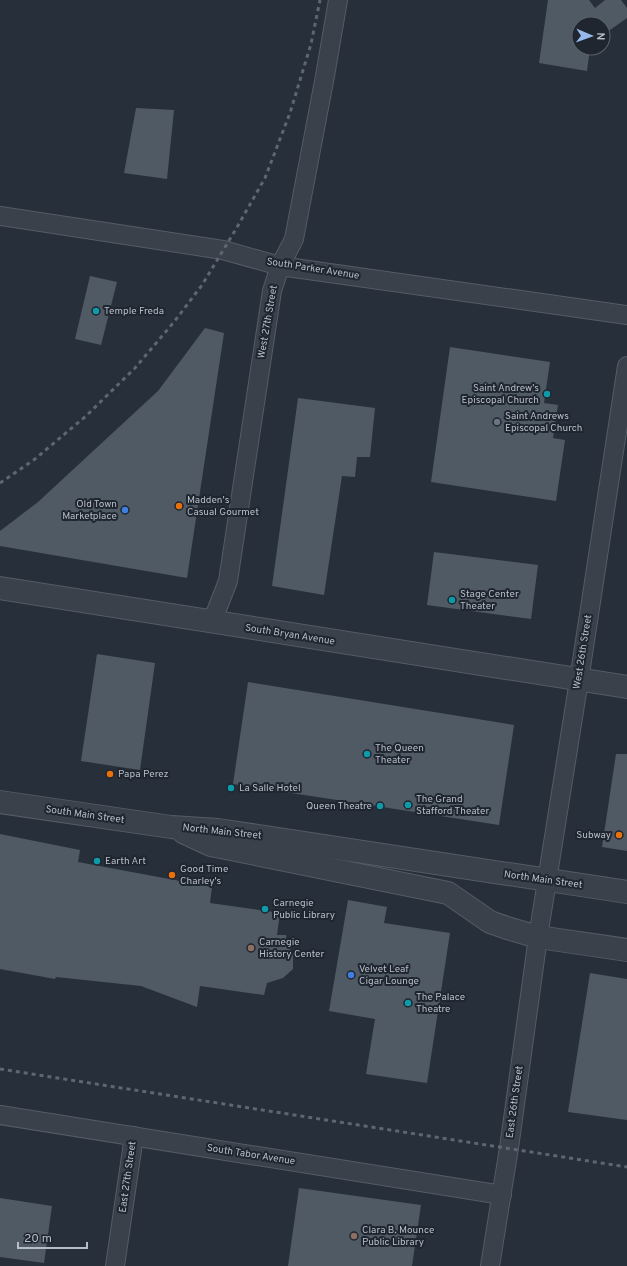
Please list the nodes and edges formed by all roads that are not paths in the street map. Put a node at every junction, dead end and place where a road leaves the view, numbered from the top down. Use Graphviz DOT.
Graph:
graph roads {
  1 [pos="338,0"];
  2 [pos="0,216"];
  3 [pos="280,266"];
  4 [pos="627,315"];
  5 [pos="627,366"];
  6 [pos="0,588"];
  7 [pos="212,622"];
  8 [pos="579,680"];
  9 [pos="627,687"];
  10 [pos="0,802"];
  11 [pos="171,827"];
  12 [pos="547,881"];
  13 [pos="627,892"];
  14 [pos="538,937"];
  15 [pos="627,950"];
  16 [pos="0,1115"];
  17 [pos="134,1136"];
  18 [pos="502,1195"];
  19 [pos="115,1266"];
  20 [pos="490,1266"];
  1 -- 3 [label="street, West 27th Street"];
  2 -- 3 [label="street, South Parker Avenue"];
  3 -- 4 [label="street, South Parker Avenue"];
  3 -- 7 [label="street, West 27th Street"];
  5 -- 8 [label="street, West 26th Street"];
  6 -- 7 [label="street, South Bryan Avenue"];
  7 -- 8 [label="street, South Bryan Avenue"];
  8 -- 9 [label="street, South Bryan Avenue"];
  8 -- 12 [label="street, West 26th Street"];
  10 -- 11 [label="street, South Main Street"];
  11 -- 12 [label="street, North Main Street"];
  11 -- 14 [label="street, North Main Street"];
  12 -- 13 [label="street, North Main Street"];
  12 -- 14 [label="street, West 26th Street"];
  14 -- 15 [label="street, North Main Street"];
  14 -- 18 [label="street, East 26th Street"];
  16 -- 17 [label="street, South Tabor Avenue"];
  17 -- 18 [label="street, South Tabor Avenue"];
  17 -- 19 [label="street, East 27th Street"];
  18 -- 20 [label="street, East 26th Street"];
}
